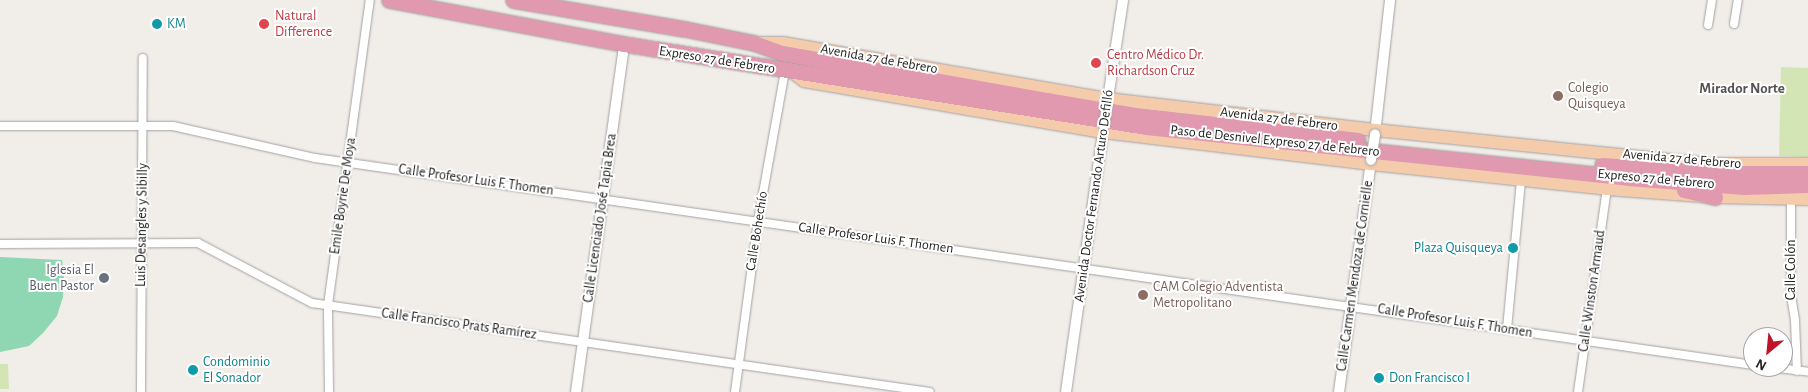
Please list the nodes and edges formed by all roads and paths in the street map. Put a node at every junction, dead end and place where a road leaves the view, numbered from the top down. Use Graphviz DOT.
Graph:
graph roads {
  1 [pos="370,0"];
  2 [pos="389,0"];
  3 [pos="513,0"];
  4 [pos="1123,0"];
  5 [pos="1390,0"];
  6 [pos="1712,0"];
  7 [pos="1738,0"];
  8 [pos="1734,24"];
  9 [pos="1708,25"];
  10 [pos="754,43"];
  11 [pos="624,44"];
  12 [pos="143,58"];
  13 [pos="788,71"];
  14 [pos="1107,102"];
  15 [pos="1051,107"];
  16 [pos="143,124"];
  17 [pos="0,126"];
  18 [pos="1104,129"];
  19 [pos="1375,132"];
  20 [pos="1504,160"];
  21 [pos="348,162"];
  22 [pos="1371,162"];
  23 [pos="1712,164"];
  24 [pos="1806,167"];
  25 [pos="1627,172"];
  26 [pos="1522,180"];
  27 [pos="1808,185"];
  28 [pos="1607,189"];
  29 [pos="1715,197"];
  30 [pos="602,198"];
  31 [pos="1791,198"];
  32 [pos="1808,199"];
  33 [pos="758,221"];
  34 [pos="141,243"];
  35 [pos="0,244"];
  36 [pos="1084,269"];
  37 [pos="328,305"];
  38 [pos="1351,305"];
  39 [pos="1507,329"];
  40 [pos="582,341"];
  41 [pos="1585,341"];
  42 [pos="739,363"];
  43 [pos="1743,363"];
  44 [pos="1793,370"];
  45 [pos="1797,371"];
  46 [pos="1808,372"];
  47 [pos="142,392"];
  48 [pos="329,392"];
  49 [pos="576,392"];
  50 [pos="735,392"];
  51 [pos="930,392"];
  52 [pos="1066,392"];
  53 [pos="1339,392"];
  54 [pos="1578,392"];
  1 -- 21 [label="street, Emile Boyrie De Moya"];
  2 -- 11 [label="highway, Expreso 27 de Febrero"];
  3 -- 10 [label="highway, Expreso 27 de Febrero"];
  4 -- 14 [label="street, Avenida Doctor Fernando Arturo Defilló"];
  5 -- 19 [label="street"];
  6 -- 9 [label="street"];
  7 -- 8 [label="street"];
  10 -- 14 [label="main road, Avenida 27 de Febrero"];
  10 -- 15 [label="highway, Expreso 27 de Febrero"];
  11 -- 13 [label="highway, Expreso 27 de Febrero"];
  11 -- 30 [label="street, Calle Licenciado José Tapia Brea"];
  12 -- 16 [label="street, Luis Desangles y Sibilly"];
  13 -- 15 [label="highway, Expreso 27 de Febrero"];
  13 -- 18 [label="main road"];
  13 -- 33 [label="street, Calle Bohechío"];
  14 -- 18 [label="street, Avenida Doctor Fernando Arturo Defilló, bridge"];
  14 -- 19 [label="main road, Avenida 27 de Febrero"];
  15 -- 20 [label="highway, Paso de Desnivel Expreso 27 de Febrero"];
  16 -- 17 [label="street, Calle Profesor Luis F. Thomen"];
  16 -- 21 [label="street, Calle Profesor Luis F. Thomen"];
  16 -- 34 [label="street, Luis Desangles y Sibilly"];
  18 -- 22 [label="main road"];
  18 -- 36 [label="street, Avenida Doctor Fernando Arturo Defilló"];
  19 -- 22 [label="street, Calle Carmen Mendoza de Cornielle, bridge"];
  19 -- 23 [label="main road, Avenida 27 de Febrero"];
  20 -- 25 [label="highway, Expreso 27 de Febrero"];
  21 -- 30 [label="street, Calle Profesor Luis F. Thomen"];
  21 -- 37 [label="street, Emile Boyrie De Moya"];
  22 -- 26 [label="main road"];
  22 -- 38 [label="street, Calle Carmen Mendoza de Cornielle"];
  23 -- 24 [label="main road, Avenida 27 de Febrero"];
  23 -- 25 [label="highway"];
  24 -- 25 [label="highway, Expreso 27 de Febrero"];
  25 -- 27 [label="highway, Expreso 27 de Febrero"];
  25 -- 29 [label="highway"];
  26 -- 28 [label="main road"];
  26 -- 39 [label="street"];
  28 -- 29 [label="main road"];
  28 -- 41 [label="street, Calle Winston Armaud"];
  29 -- 31 [label="main road"];
  30 -- 33 [label="street, Calle Profesor Luis F. Thomen"];
  30 -- 40 [label="street, Calle Licenciado José Tapia Brea"];
  31 -- 32 [label="main road"];
  31 -- 45 [label="street, Calle Colón"];
  33 -- 36 [label="street, Calle Profesor Luis F. Thomen"];
  33 -- 42 [label="street, Calle Bohechío"];
  34 -- 35 [label="street, Calle Francisco Prats Ramírez"];
  34 -- 37 [label="street, Calle Francisco Prats Ramírez"];
  34 -- 47 [label="street, Luis Desangles y Sibilly"];
  36 -- 38 [label="street, Calle Profesor Luis F. Thomen"];
  36 -- 52 [label="street, Avenida Doctor Fernando Arturo Defilló"];
  37 -- 40 [label="street, Calle Francisco Prats Ramírez"];
  37 -- 48 [label="street, Emile Boyrie De Moya"];
  38 -- 39 [label="street, Calle Profesor Luis F. Thomen"];
  38 -- 53 [label="street, Calle Carmen Mendoza de Cornielle"];
  39 -- 41 [label="street, Calle Profesor Luis F. Thomen"];
  40 -- 42 [label="street, Calle Francisco Prats Ramírez"];
  40 -- 49 [label="street, Calle Licenciado José Tapia Brea"];
  41 -- 43 [label="street, Calle Profesor Luis F. Thomen"];
  41 -- 54 [label="street, Calle Winston Armaud"];
  42 -- 50 [label="street, Calle Bohechío"];
  42 -- 51 [label="street, Calle Francisco Prats Ramírez"];
  44 -- 45 [label="street"];
  45 -- 46 [label="street"];
}
